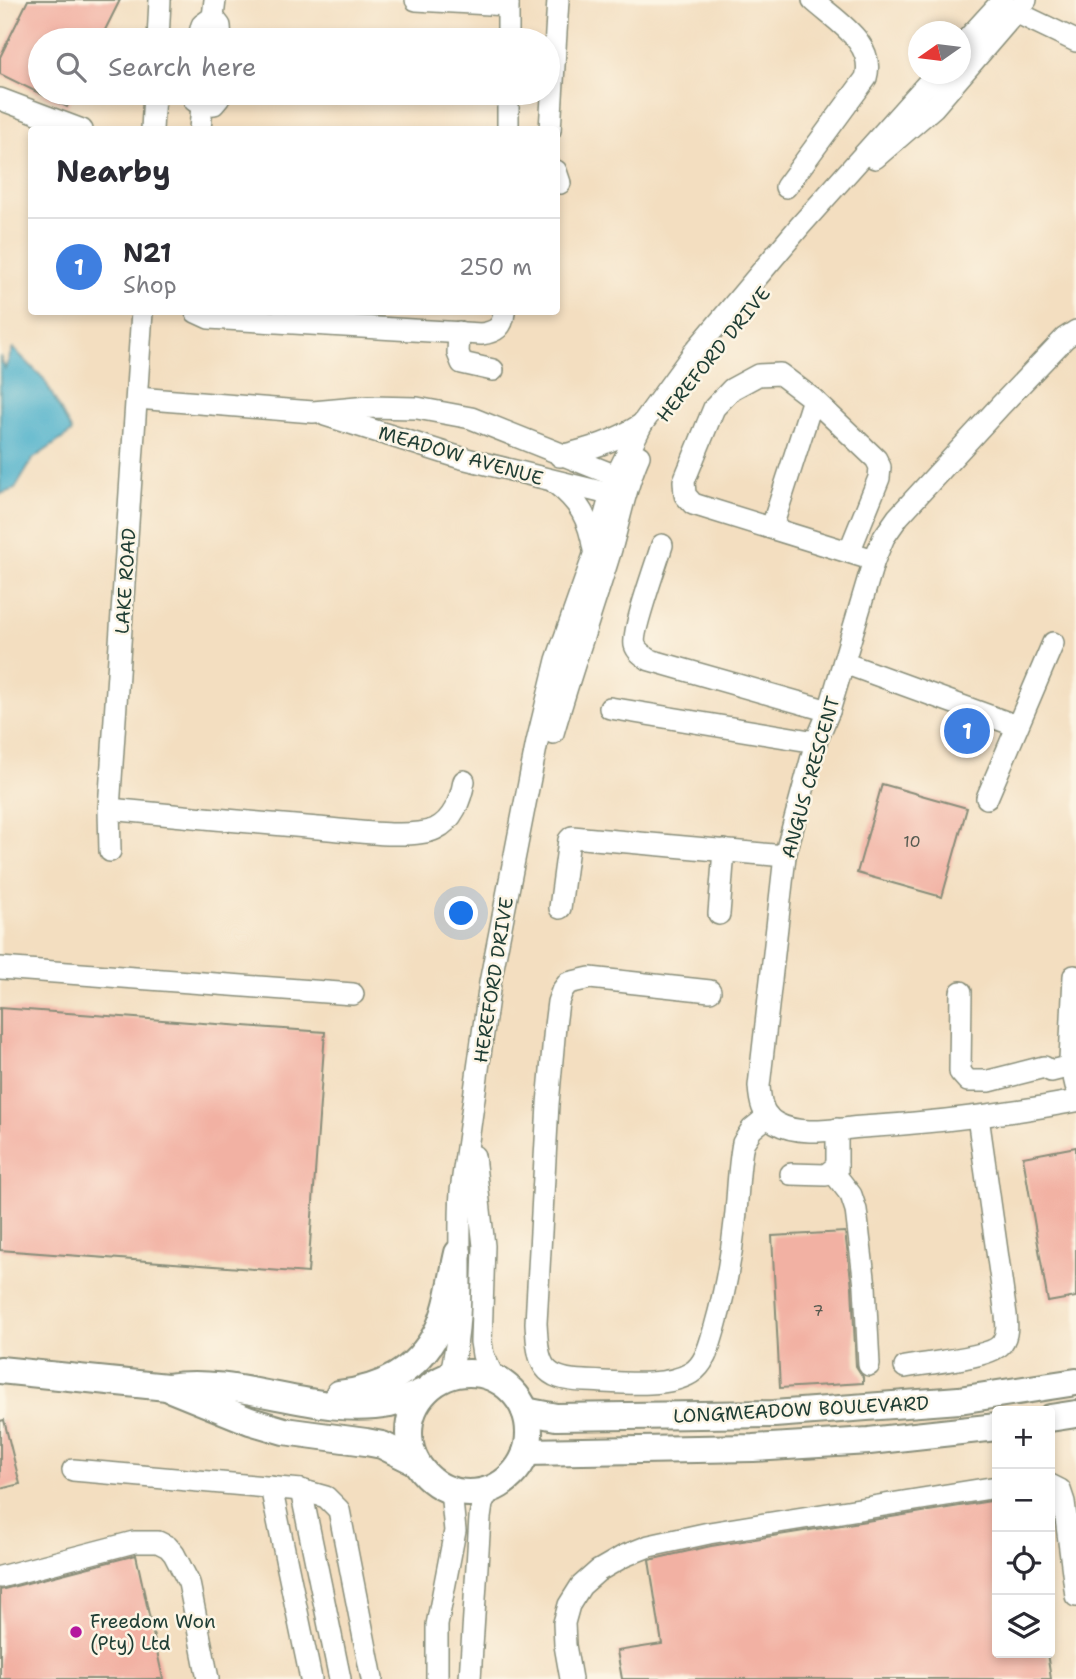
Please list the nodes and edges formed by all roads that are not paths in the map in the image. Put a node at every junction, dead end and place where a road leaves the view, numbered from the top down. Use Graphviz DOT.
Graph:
graph roads {
  1 [pos="160,0"];
  2 [pos="416,0"];
  3 [pos="558,0"];
  4 [pos="813,0"];
  5 [pos="508,2"];
  6 [pos="1011,4"];
  7 [pos="214,9"];
  8 [pos="159,28"];
  9 [pos="201,28"];
  10 [pos="220,28"];
  11 [pos="508,28"];
  12 [pos="556,28"];
  13 [pos="971,38"];
  14 [pos="1076,41"];
  15 [pos="927,84"];
  16 [pos="0,99"];
  17 [pos="153,105"];
  18 [pos="205,105"];
  19 [pos="508,105"];
  20 [pos="552,105"];
  21 [pos="71,126"];
  22 [pos="152,126"];
  23 [pos="201,126"];
  24 [pos="508,126"];
  25 [pos="550,126"];
  26 [pos="786,187"];
  27 [pos="142,315"];
  28 [pos="202,315"];
  29 [pos="504,315"];
  30 [pos="1076,331"];
  31 [pos="459,332"];
  32 [pos="493,370"];
  33 [pos="137,398"];
  34 [pos="813,399"];
  35 [pos="313,412"];
  36 [pos="642,424"];
  37 [pos="560,456"];
  38 [pos="552,481"];
  39 [pos="619,487"];
  40 [pos="772,527"];
  41 [pos="662,545"];
  42 [pos="849,552"];
  43 [pos="594,555"];
  44 [pos="874,560"];
  45 [pos="1053,643"];
  46 [pos="844,663"];
  47 [pos="610,708"];
  48 [pos="829,711"];
  49 [pos="1017,726"];
  50 [pos="816,742"];
  51 [pos="464,781"];
  52 [pos="987,798"];
  53 [pos="109,810"];
  54 [pos="521,828"];
  55 [pos="724,850"];
  56 [pos="110,851"];
  57 [pos="785,856"];
  58 [pos="560,908"];
  59 [pos="719,914"];
  60 [pos="0,968"];
  61 [pos="1074,976"];
  62 [pos="710,991"];
  63 [pos="961,992"];
  64 [pos="353,994"];
  65 [pos="1066,1074"];
  66 [pos="1068,1102"];
  67 [pos="768,1116"];
  68 [pos="978,1117"];
  69 [pos="837,1129"];
  70 [pos="471,1133"];
  71 [pos="837,1166"];
  72 [pos="791,1174"];
  73 [pos="458,1253"];
  74 [pos="869,1365"];
  75 [pos="905,1367"];
  76 [pos="0,1370"];
  77 [pos="450,1376"];
  78 [pos="495,1378"];
  79 [pos="1076,1382"];
  80 [pos="167,1387"];
  81 [pos="425,1391"];
  82 [pos="274,1395"];
  83 [pos="525,1411"];
  84 [pos="1076,1414"];
  85 [pos="1055,1417"];
  86 [pos="992,1428"];
  87 [pos="526,1452"];
  88 [pos="416,1462"];
  89 [pos="73,1470"];
  90 [pos="271,1487"];
  91 [pos="992,1488"];
  92 [pos="1055,1488"];
  93 [pos="301,1490"];
  94 [pos="489,1490"];
  95 [pos="452,1491"];
  96 [pos="0,1577"];
  97 [pos="1076,1596"];
  98 [pos="438,1625"];
  99 [pos="473,1629"];
  100 [pos="208,1679"];
  101 [pos="311,1679"];
  102 [pos="340,1679"];
  103 [pos="372,1679"];
  104 [pos="437,1679"];
  105 [pos="470,1679"];
  106 [pos="571,1679"];
  1 -- 8 [label="street"];
  2 -- 5 [label="street"];
  3 -- 12 [label="street"];
  4 -- 26 [label="street"];
  5 -- 11 [label="street"];
  6 -- 13 [label="street"];
  6 -- 14 [label="street"];
  6 -- 39 [label="street, HEREFORD DRIVE"];
  7 -- 9 [label="street"];
  7 -- 10 [label="street"];
  15 -- 36 [label="street, HEREFORD DRIVE"];
  16 -- 21 [label="street"];
  17 -- 22 [label="street"];
  18 -- 23 [label="street"];
  19 -- 24 [label="street"];
  20 -- 25 [label="street"];
  27 -- 33 [label="street, LAKE ROAD"];
  28 -- 31 [label="street"];
  29 -- 31 [label="street"];
  30 -- 44 [label="street, ANGUS CRESCENT"];
  31 -- 32 [label="street"];
  33 -- 35 [label="street, MEADOW AVENUE"];
  33 -- 53 [label="street, LAKE ROAD"];
  34 -- 40 [label="street"];
  34 -- 40 [label="street"];
  34 -- 42 [label="street"];
  35 -- 37 [label="street, MEADOW AVENUE"];
  35 -- 38 [label="street, MEADOW AVENUE"];
  36 -- 37 [label="street"];
  36 -- 39 [label="street, HEREFORD DRIVE"];
  37 -- 39 [label="street, MEADOW AVENUE"];
  38 -- 39 [label="street, MEADOW AVENUE"];
  38 -- 43 [label="street"];
  39 -- 43 [label="street, HEREFORD DRIVE"];
  39 -- 54 [label="street, HEREFORD DRIVE"];
  40 -- 42 [label="street"];
  41 -- 48 [label="street"];
  42 -- 44 [label="street"];
  43 -- 54 [label="street, HEREFORD DRIVE"];
  44 -- 46 [label="street, ANGUS CRESCENT"];
  45 -- 49 [label="street"];
  46 -- 48 [label="street, ANGUS CRESCENT"];
  46 -- 49 [label="street"];
  47 -- 50 [label="street"];
  48 -- 50 [label="street, ANGUS CRESCENT"];
  49 -- 52 [label="street"];
  50 -- 57 [label="street, ANGUS CRESCENT"];
  51 -- 53 [label="street"];
  53 -- 56 [label="street, LAKE ROAD"];
  54 -- 70 [label="street, HEREFORD DRIVE"];
  55 -- 57 [label="street"];
  55 -- 58 [label="street"];
  55 -- 59 [label="street"];
  57 -- 67 [label="street, ANGUS CRESCENT"];
  60 -- 64 [label="street"];
  61 -- 65 [label="street"];
  62 -- 67 [label="street"];
  63 -- 65 [label="street"];
  65 -- 66 [label="street"];
  66 -- 68 [label="street"];
  67 -- 69 [label="street"];
  68 -- 69 [label="street"];
  68 -- 75 [label="street"];
  69 -- 71 [label="street"];
  70 -- 73 [label="street, HEREFORD DRIVE"];
  70 -- 78 [label="street, HEREFORD DRIVE"];
  71 -- 72 [label="street"];
  71 -- 74 [label="street"];
  73 -- 77 [label="street, HEREFORD DRIVE"];
  73 -- 82 [label="main road"];
  76 -- 80 [label="main road"];
  77 -- 78 [label="main road"];
  77 -- 81 [label="main road"];
  78 -- 83 [label="main road"];
  79 -- 83 [label="main road, LONGMEADOW BOULEVARD"];
  80 -- 82 [label="main road"];
  80 -- 88 [label="main road"];
  81 -- 82 [label="main road"];
  81 -- 88 [label="main road"];
  83 -- 87 [label="main road"];
  84 -- 85 [label="main road"];
  86 -- 87 [label="main road, LONGMEADOW BOULEVARD"];
  87 -- 94 [label="main road"];
  88 -- 95 [label="main road"];
  89 -- 90 [label="street"];
  90 -- 93 [label="street"];
  90 -- 101 [label="street"];
  91 -- 106 [label="street"];
  92 -- 97 [label="street"];
  93 -- 102 [label="street"];
  93 -- 103 [label="street"];
  94 -- 95 [label="main road"];
  94 -- 99 [label="street"];
  95 -- 98 [label="street"];
  96 -- 100 [label="street"];
  98 -- 99 [label="street"];
  98 -- 104 [label="street"];
  99 -- 105 [label="street"];
}
